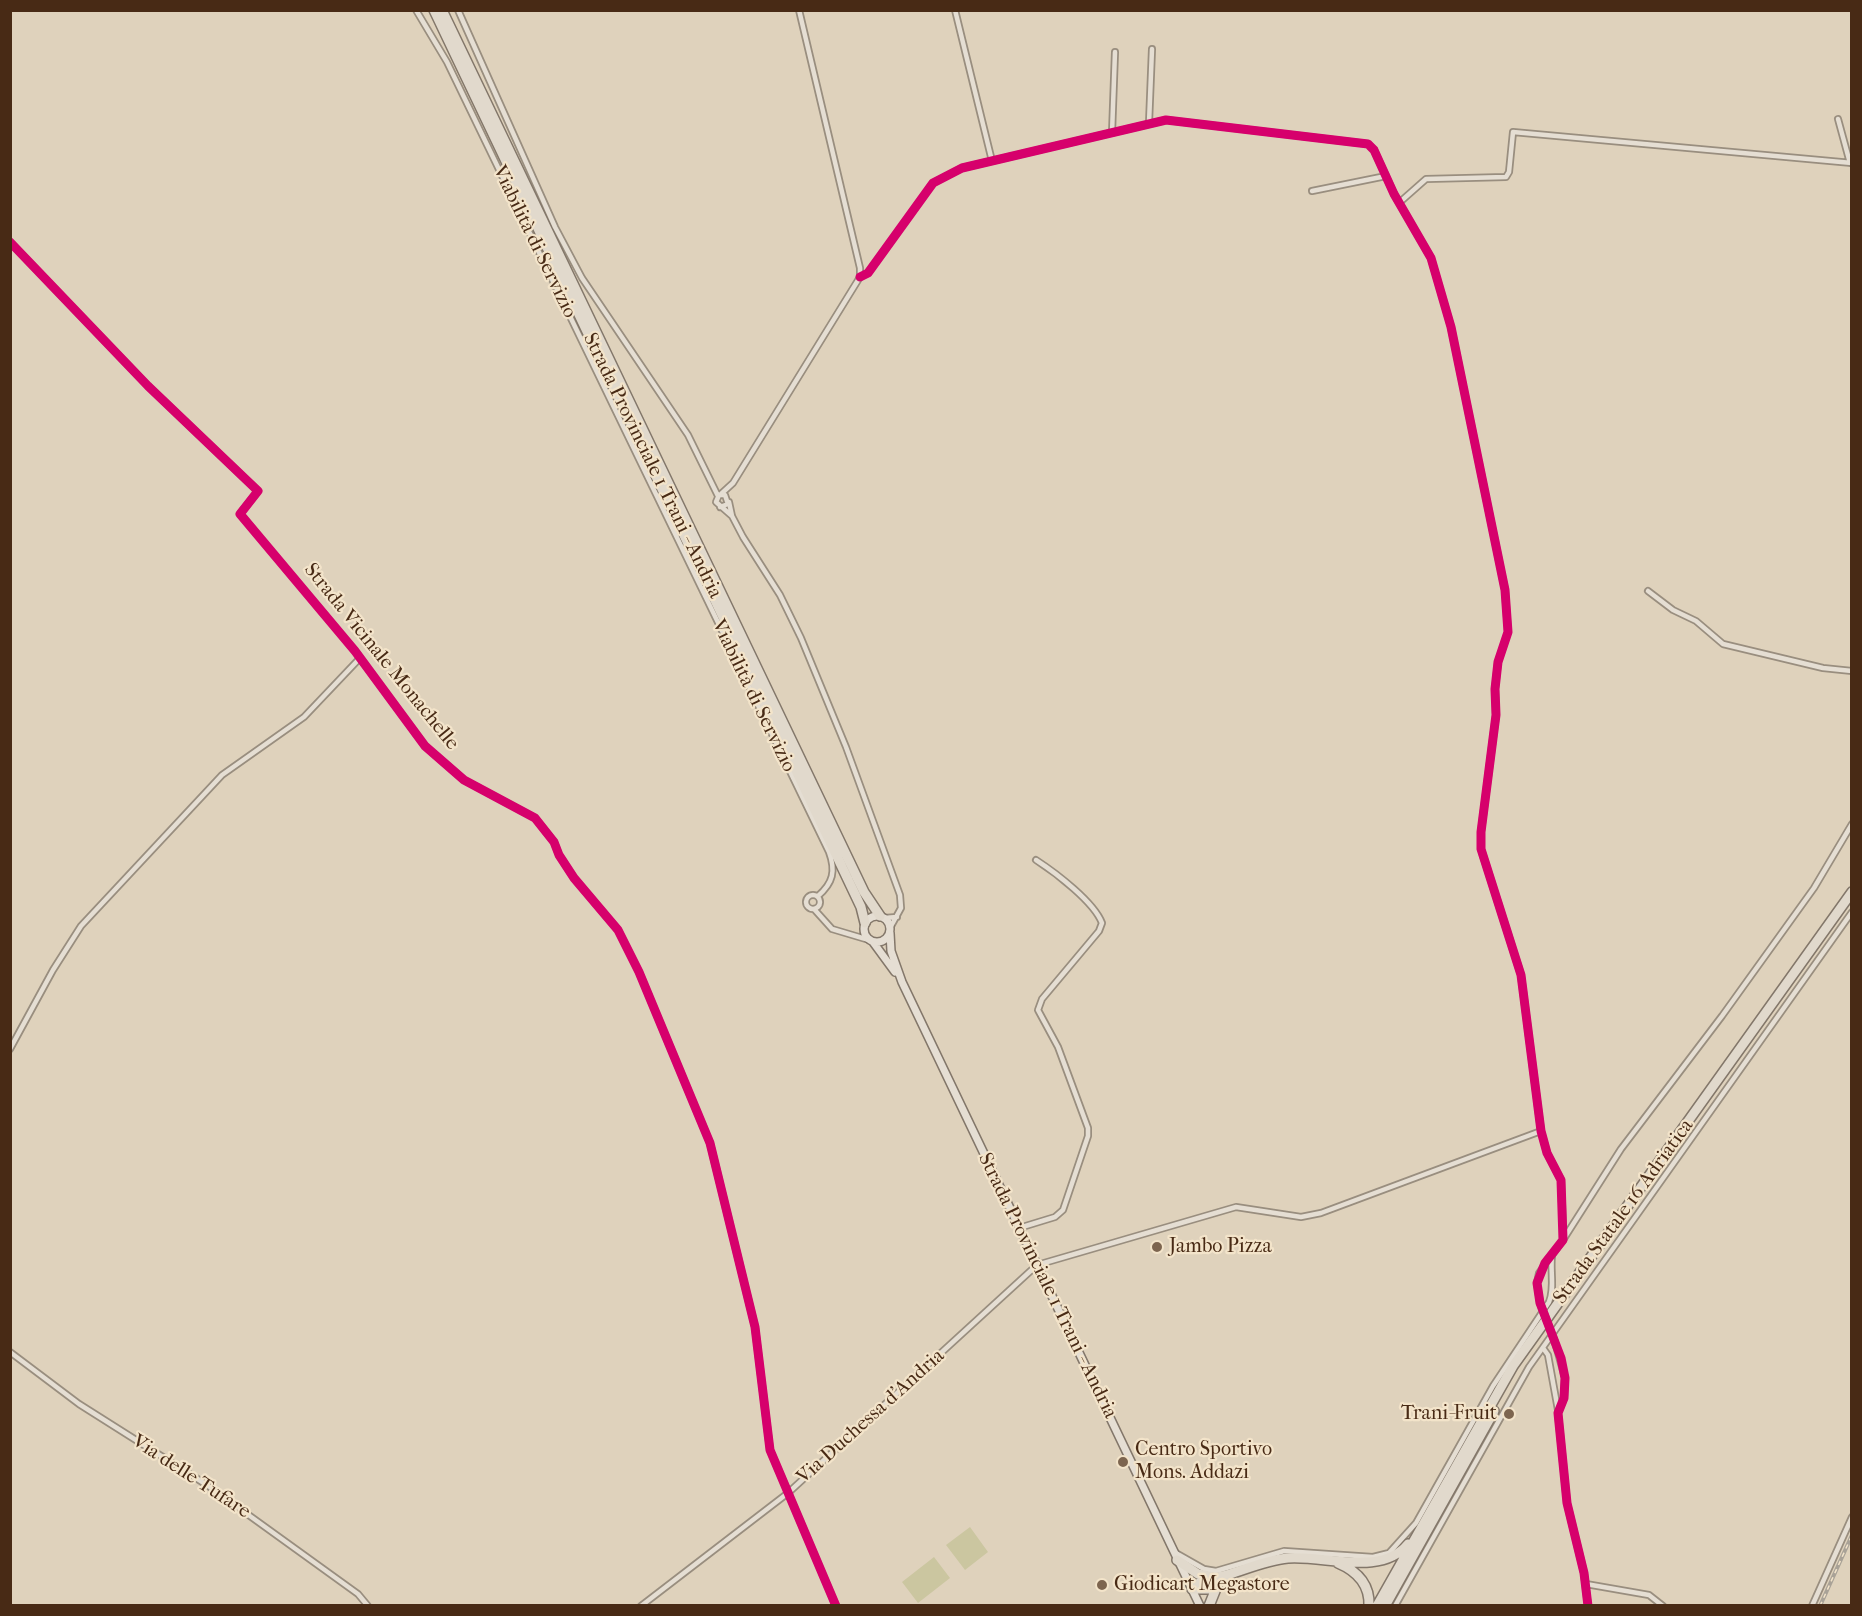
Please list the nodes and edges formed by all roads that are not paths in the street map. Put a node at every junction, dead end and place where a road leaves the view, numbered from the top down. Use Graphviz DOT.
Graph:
graph roads {
  1 [pos="416,10"];
  2 [pos="434,10"];
  3 [pos="442,10"];
  4 [pos="458,10"];
  5 [pos="799,10"];
  6 [pos="955,10"];
  7 [pos="1152,50"];
  8 [pos="1115,52"];
  9 [pos="1838,119"];
  10 [pos="1149,123"];
  11 [pos="1112,133"];
  12 [pos="992,161"];
  13 [pos="1851,163"];
  14 [pos="1386,176"];
  15 [pos="1312,191"];
  16 [pos="1400,202"];
  17 [pos="10,242"];
  18 [pos="860,277"];
  19 [pos="733,483"];
  20 [pos="720,495"];
  21 [pos="728,500"];
  22 [pos="720,507"];
  23 [pos="732,516"];
  24 [pos="1648,591"];
  25 [pos="360,658"];
  26 [pos="1851,671"];
  27 [pos="1851,824"];
  28 [pos="1036,860"];
  29 [pos="1851,892"];
  30 [pos="818,896"];
  31 [pos="1851,900"];
  32 [pos="814,909"];
  33 [pos="1851,912"];
  34 [pos="881,917"];
  35 [pos="897,917"];
  36 [pos="865,923"];
  37 [pos="890,930"];
  38 [pos="871,941"];
  39 [pos="902,982"];
  40 [pos="10,1049"];
  41 [pos="1541,1131"];
  42 [pos="1019,1228"];
  43 [pos="1563,1240"];
  44 [pos="1552,1253"];
  45 [pos="1037,1265"];
  46 [pos="1543,1347"];
  47 [pos="10,1352"];
  48 [pos="1558,1413"];
  49 [pos="788,1493"];
  50 [pos="1851,1517"];
  51 [pos="1427,1518"];
  52 [pos="1175,1556"];
  53 [pos="1330,1560"];
  54 [pos="1218,1579"];
  55 [pos="1586,1584"];
  56 [pos="1192,1589"];
  57 [pos="368,1605"];
  58 [pos="641,1605"];
  59 [pos="836,1605"];
  60 [pos="1200,1605"];
  61 [pos="1209,1605"];
  62 [pos="1369,1605"];
  63 [pos="1377,1605"];
  64 [pos="1385,1605"];
  65 [pos="1395,1605"];
  66 [pos="1588,1605"];
  67 [pos="1663,1605"];
  68 [pos="1812,1605"];
  1 -- 30 [label="street, Viabilità di Servizio"];
  2 -- 36 [label="highway, Strada Provinciale 1 Trani - Andria"];
  3 -- 34 [label="highway, Strada Provinciale 1 Trani - Andria"];
  4 -- 20 [label="street"];
  5 -- 18 [label="street"];
  6 -- 12 [label="street"];
  7 -- 10 [label="street"];
  8 -- 11 [label="street"];
  9 -- 13 [label="street"];
  10 -- 11 [label="street"];
  10 -- 14 [label="street"];
  11 -- 12 [label="street"];
  12 -- 18 [label="street"];
  13 -- 16 [label="street"];
  14 -- 15 [label="street"];
  14 -- 16 [label="street"];
  16 -- 41 [label="street"];
  17 -- 25 [label="street, Strada Vicinale Monachelle"];
  18 -- 19 [label="street"];
  19 -- 20 [label="street"];
  19 -- 21 [label="street"];
  20 -- 21 [label="street"];
  20 -- 22 [label="street"];
  21 -- 22 [label="street"];
  21 -- 23 [label="street"];
  22 -- 23 [label="street"];
  23 -- 35 [label="street"];
  24 -- 26 [label="street"];
  25 -- 40 [label="street"];
  25 -- 49 [label="street, Strada Vicinale Monachelle"];
  27 -- 43 [label="street"];
  28 -- 42 [label="street"];
  29 -- 51 [label="highway, Strada Statale 16 Adriatica"];
  30 -- 32 [label="street"];
  30 -- 32 [label="street"];
  31 -- 64 [label="highway, Strada Statale 16 Adriatica"];
  32 -- 38 [label="street"];
  33 -- 46 [label="street"];
  34 -- 35 [label="street"];
  34 -- 36 [label="main road"];
  34 -- 37 [label="main road, Strada Provinciale 1 Trani - Andria"];
  35 -- 37 [label="street"];
  36 -- 38 [label="main road, Strada Provinciale 1 Trani - Andria"];
  37 -- 38 [label="main road"];
  37 -- 39 [label="main road, Strada Provinciale 1 Trani - Andria"];
  38 -- 39 [label="main road, Strada Provinciale 1 Trani - Andria"];
  39 -- 42 [label="main road, Strada Provinciale 1 Trani - Andria"];
  41 -- 43 [label="street"];
  41 -- 45 [label="street"];
  42 -- 45 [label="main road, Strada Provinciale 1 Trani - Andria"];
  43 -- 44 [label="street"];
  44 -- 48 [label="street, bridge"];
  44 -- 52 [label="street"];
  45 -- 49 [label="street, Via Duchessa d'Andria"];
  45 -- 52 [label="main road, Strada Provinciale 1 Trani - Andria"];
  46 -- 48 [label="street"];
  46 -- 65 [label="street"];
  47 -- 57 [label="street, Via delle Tufare"];
  48 -- 55 [label="street"];
  49 -- 58 [label="street, Via Duchessa d'Andria"];
  49 -- 59 [label="street, Strada Vicinale Monachelle"];
  50 -- 68 [label="street"];
  51 -- 53 [label="highway"];
  51 -- 63 [label="highway, Strada Statale 16 Adriatica"];
  52 -- 54 [label="highway"];
  52 -- 56 [label="main road, Strada Provinciale 1 Trani - Andria"];
  53 -- 54 [label="highway"];
  53 -- 62 [label="highway"];
  54 -- 56 [label="highway"];
  54 -- 61 [label="highway"];
  55 -- 66 [label="street"];
  55 -- 67 [label="street"];
  56 -- 60 [label="main road, Strada Provinciale 1 Trani - Andria"];
}
